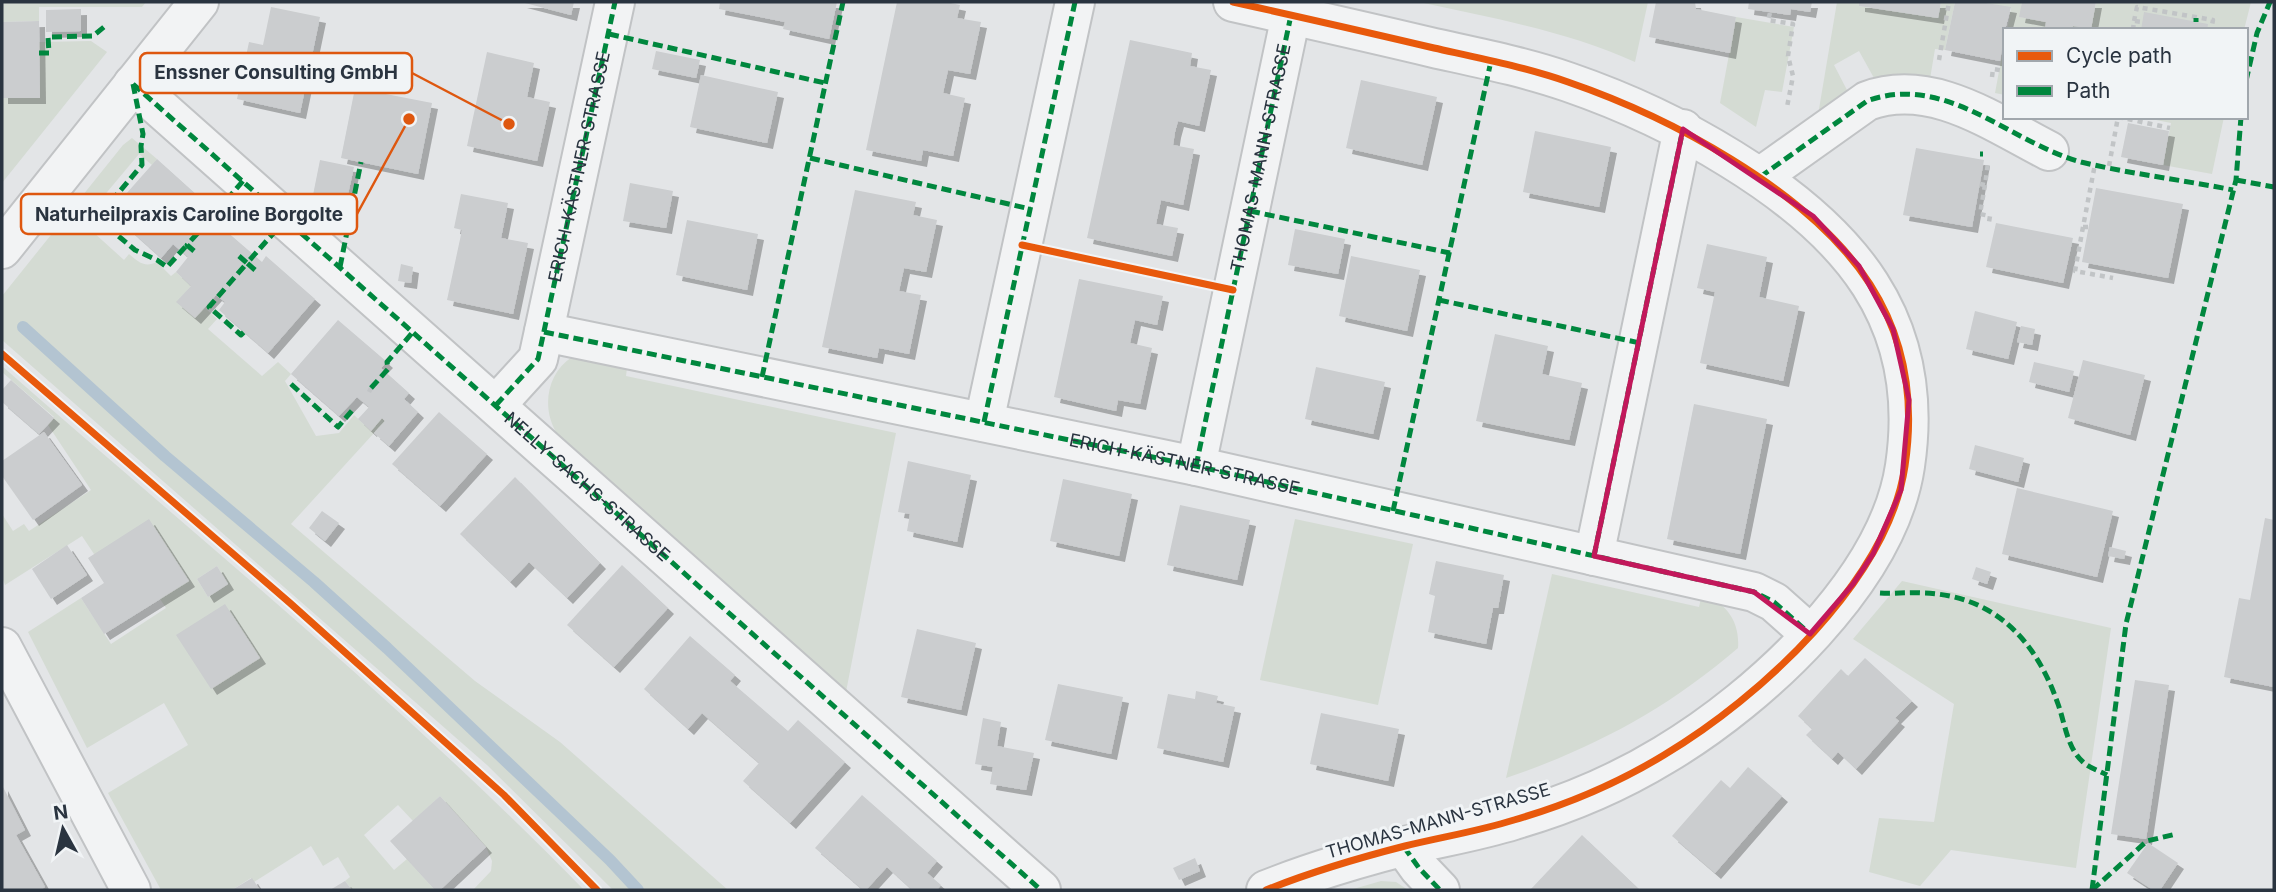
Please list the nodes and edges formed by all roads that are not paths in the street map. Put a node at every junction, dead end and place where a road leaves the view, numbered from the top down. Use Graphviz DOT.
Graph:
graph roads {
  1 [pos="199,2"];
  2 [pos="615,2"];
  3 [pos="1075,2"];
  4 [pos="1233,2"];
  5 [pos="1291,15"];
  6 [pos="133,84"];
  7 [pos="1683,130"];
  8 [pos="2049,151"];
  9 [pos="1760,177"];
  10 [pos="2,249"];
  11 [pos="544,332"];
  12 [pos="495,405"];
  13 [pos="984,422"];
  14 [pos="1196,466"];
  15 [pos="1594,556"];
  16 [pos="1810,634"];
  17 [pos="2,647"];
  18 [pos="1404,847"];
  19 [pos="131,890"];
  20 [pos="1041,890"];
  21 [pos="1266,890"];
  22 [pos="1440,890"];
  1 -- 6 [label="street"];
  2 -- 11 [label="street, ERICH-KÄSTNER-STRASSE"];
  3 -- 13 [label="street"];
  4 -- 5 [label="street, THOMAS-MANN-STRASSE"];
  5 -- 7 [label="street, THOMAS-MANN-STRASSE"];
  5 -- 14 [label="street, THOMAS-MANN-STRASSE"];
  6 -- 10 [label="street"];
  6 -- 12 [label="street, NELLY-SACHS-STRASSE"];
  7 -- 9 [label="street, THOMAS-MANN-STRASSE"];
  7 -- 15 [label="street"];
  8 -- 9 [label="street"];
  9 -- 16 [label="street, THOMAS-MANN-STRASSE"];
  11 -- 12 [label="street, ERICH-KÄSTNER-STRASSE"];
  11 -- 13 [label="street, ERICH-KÄSTNER-STRASSE"];
  12 -- 20 [label="street, NELLY-SACHS-STRASSE"];
  13 -- 14 [label="street, ERICH-KÄSTNER-STRASSE"];
  14 -- 15 [label="street, ERICH-KÄSTNER-STRASSE"];
  15 -- 16 [label="street, ERICH-KÄSTNER-STRASSE"];
  16 -- 18 [label="street, THOMAS-MANN-STRASSE"];
  17 -- 19 [label="street"];
  18 -- 21 [label="street, THOMAS-MANN-STRASSE"];
  18 -- 22 [label="street"];
}
